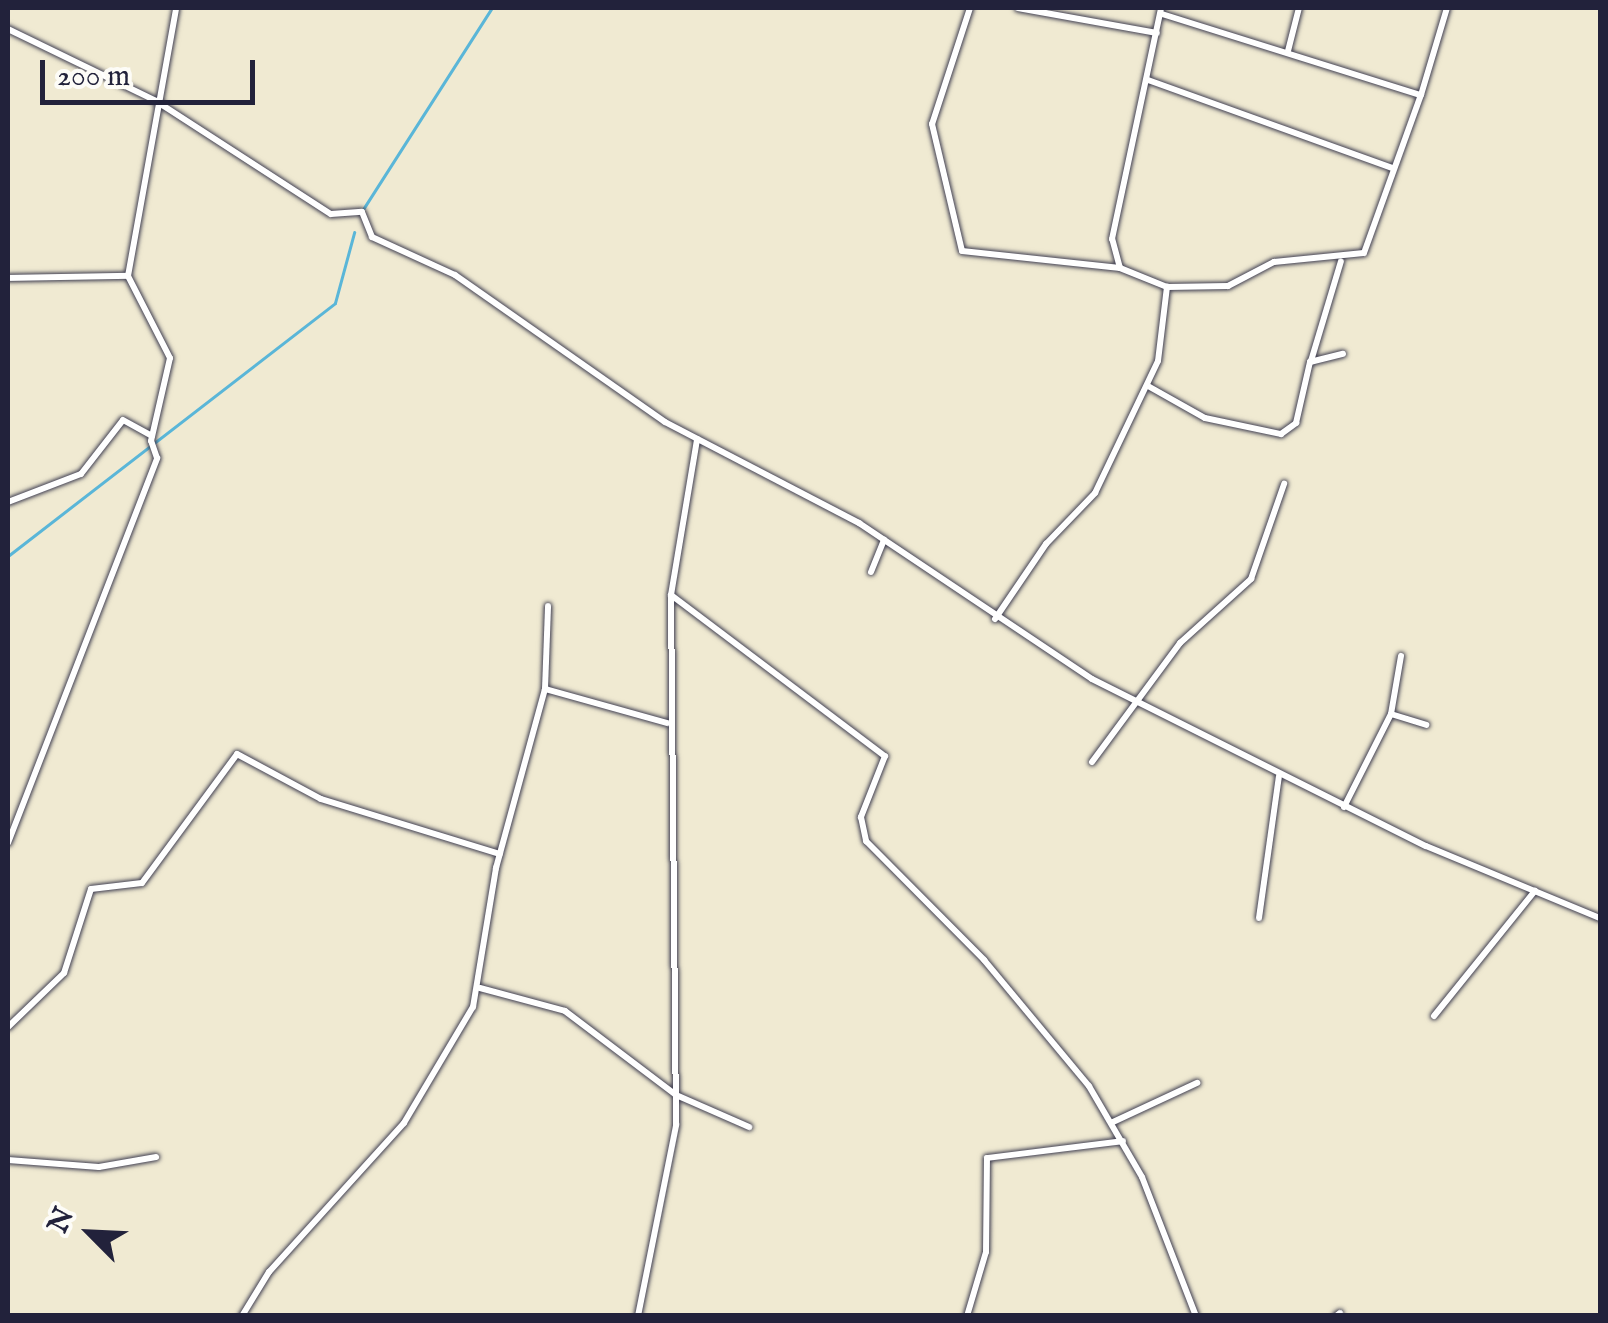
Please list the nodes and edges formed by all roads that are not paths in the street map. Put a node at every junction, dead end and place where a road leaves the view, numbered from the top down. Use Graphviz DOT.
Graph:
graph roads {
  1 [pos="176,8"];
  2 [pos="970,8"];
  3 [pos="1018,8"];
  4 [pos="1299,8"];
  5 [pos="1448,8"];
  6 [pos="1162,10"];
  7 [pos="1069,11"];
  8 [pos="8,29"];
  9 [pos="1156,34"];
  10 [pos="1288,50"];
  11 [pos="1148,80"];
  12 [pos="1421,95"];
  13 [pos="156,101"];
  14 [pos="1393,168"];
  15 [pos="1341,262"];
  16 [pos="1120,268"];
  17 [pos="128,276"];
  18 [pos="8,278"];
  19 [pos="1167,287"];
  20 [pos="1343,354"];
  21 [pos="1310,362"];
  22 [pos="1147,385"];
  23 [pos="152,436"];
  24 [pos="698,439"];
  25 [pos="1284,484"];
  26 [pos="8,502"];
  27 [pos="884,539"];
  28 [pos="871,572"];
  29 [pos="671,595"];
  30 [pos="548,606"];
  31 [pos="995,620"];
  32 [pos="1401,656"];
  33 [pos="545,688"];
  34 [pos="1133,700"];
  35 [pos="1391,714"];
  36 [pos="667,719"];
  37 [pos="1426,725"];
  38 [pos="1092,762"];
  39 [pos="1279,776"];
  40 [pos="1344,807"];
  41 [pos="8,843"];
  42 [pos="500,854"];
  43 [pos="1535,890"];
  44 [pos="1259,918"];
  45 [pos="1600,918"];
  46 [pos="480,988"];
  47 [pos="1434,1016"];
  48 [pos="8,1026"];
  49 [pos="1197,1082"];
  50 [pos="676,1095"];
  51 [pos="1113,1122"];
  52 [pos="749,1127"];
  53 [pos="1123,1140"];
  54 [pos="156,1157"];
  55 [pos="8,1160"];
  56 [pos="242,1316"];
  57 [pos="638,1316"];
  58 [pos="966,1316"];
  59 [pos="1196,1316"];
  1 -- 13 [label="street"];
  2 -- 16 [label="street"];
  3 -- 7 [label="street"];
  4 -- 10 [label="street"];
  5 -- 12 [label="street"];
  6 -- 9 [label="street"];
  6 -- 10 [label="street"];
  7 -- 9 [label="street"];
  8 -- 13 [label="street"];
  9 -- 11 [label="street"];
  10 -- 12 [label="street"];
  11 -- 14 [label="street"];
  11 -- 16 [label="street"];
  12 -- 14 [label="street"];
  13 -- 17 [label="street"];
  13 -- 24 [label="street"];
  14 -- 15 [label="street"];
  15 -- 19 [label="street"];
  15 -- 21 [label="street"];
  16 -- 19 [label="street"];
  17 -- 18 [label="street"];
  17 -- 23 [label="street"];
  19 -- 22 [label="street"];
  20 -- 21 [label="street"];
  21 -- 22 [label="street"];
  22 -- 31 [label="street"];
  23 -- 26 [label="street"];
  23 -- 41 [label="street"];
  24 -- 27 [label="street"];
  24 -- 29 [label="street"];
  25 -- 34 [label="street"];
  27 -- 28 [label="street"];
  27 -- 31 [label="street"];
  29 -- 36 [label="street"];
  29 -- 51 [label="street"];
  30 -- 33 [label="street"];
  31 -- 34 [label="street"];
  32 -- 35 [label="street"];
  33 -- 36 [label="street"];
  33 -- 42 [label="street"];
  34 -- 38 [label="street"];
  34 -- 39 [label="street"];
  35 -- 37 [label="street"];
  35 -- 40 [label="street"];
  36 -- 50 [label="street"];
  39 -- 40 [label="street"];
  39 -- 44 [label="street"];
  40 -- 43 [label="street"];
  42 -- 46 [label="street"];
  42 -- 48 [label="street"];
  43 -- 45 [label="street"];
  43 -- 47 [label="street"];
  46 -- 50 [label="street"];
  46 -- 56 [label="street"];
  49 -- 51 [label="street"];
  50 -- 52 [label="street"];
  50 -- 57 [label="street"];
  51 -- 53 [label="street"];
  53 -- 58 [label="street"];
  53 -- 59 [label="street"];
  54 -- 55 [label="street"];
}
